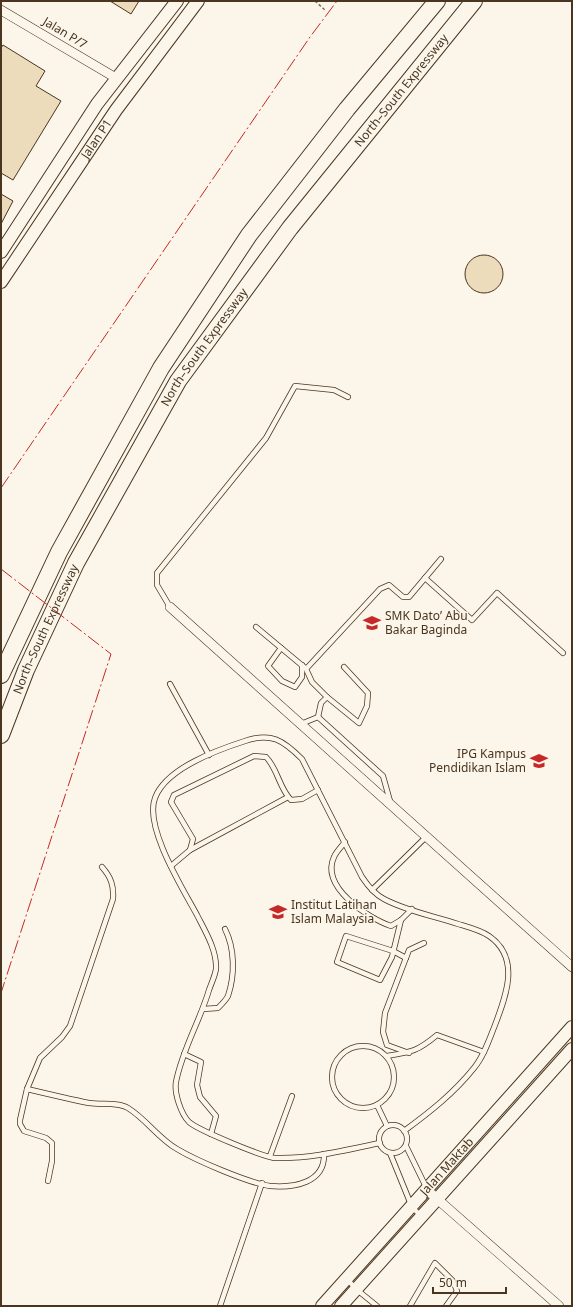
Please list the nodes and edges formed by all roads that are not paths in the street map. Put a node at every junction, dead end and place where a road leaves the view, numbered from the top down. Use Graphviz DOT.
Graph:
graph roads {
  1 [pos="177,1"];
  2 [pos="198,1"];
  3 [pos="437,1"];
  4 [pos="474,1"];
  5 [pos="1,10"];
  6 [pos="116,78"];
  7 [pos="1,252"];
  8 [pos="1,282"];
  9 [pos="348,397"];
  10 [pos="441,559"];
  11 [pos="425,578"];
  12 [pos="170,607"];
  13 [pos="256,627"];
  14 [pos="281,648"];
  15 [pos="563,653"];
  16 [pos="302,665"];
  17 [pos="344,667"];
  18 [pos="306,669"];
  19 [pos="1,675"];
  20 [pos="170,684"];
  21 [pos="327,697"];
  22 [pos="318,717"];
  23 [pos="301,724"];
  24 [pos="1,735"];
  25 [pos="209,755"];
  26 [pos="318,790"];
  27 [pos="288,797"];
  28 [pos="390,805"];
  29 [pos="426,837"];
  30 [pos="345,842"];
  31 [pos="190,850"];
  32 [pos="171,866"];
  33 [pos="102,867"];
  34 [pos="372,890"];
  35 [pos="412,909"];
  36 [pos="401,920"];
  37 [pos="225,929"];
  38 [pos="424,943"];
  39 [pos="393,951"];
  40 [pos="406,958"];
  41 [pos="572,967"];
  42 [pos="204,1009"];
  43 [pos="572,1027"];
  44 [pos="572,1049"];
  45 [pos="484,1052"];
  46 [pos="409,1053"];
  47 [pos="184,1054"];
  48 [pos="387,1056"];
  49 [pos="27,1089"];
  50 [pos="292,1096"];
  51 [pos="378,1105"];
  52 [pos="388,1126"];
  53 [pos="404,1131"];
  54 [pos="211,1134"];
  55 [pos="380,1142"];
  56 [pos="406,1146"];
  57 [pos="390,1153"];
  58 [pos="324,1154"];
  59 [pos="270,1156"];
  60 [pos="48,1182"];
  61 [pos="262,1184"];
  62 [pos="427,1190"];
  63 [pos="437,1198"];
  64 [pos="412,1206"];
  65 [pos="421,1216"];
  66 [pos="347,1279"];
  67 [pos="356,1289"];
  68 [pos="220,1306"];
  69 [pos="322,1306"];
  70 [pos="341,1306"];
  71 [pos="377,1306"];
  72 [pos="410,1306"];
  73 [pos="446,1306"];
  74 [pos="558,1306"];
  1 -- 6 [label="street, Jalan P1"];
  2 -- 8 [label="street, Jalan P1"];
  3 -- 19 [label="highway, North–South Expressway"];
  4 -- 24 [label="highway, North–South Expressway"];
  5 -- 6 [label="street, Jalan P/7"];
  6 -- 7 [label="street, Jalan P1"];
  9 -- 12 [label="lane"];
  10 -- 11 [label="lane"];
  11 -- 15 [label="lane"];
  11 -- 18 [label="lane"];
  12 -- 23 [label="street"];
  13 -- 14 [label="lane"];
  14 -- 16 [label="lane"];
  14 -- 16 [label="lane"];
  16 -- 18 [label="lane"];
  17 -- 21 [label="lane"];
  18 -- 21 [label="lane"];
  20 -- 25 [label="lane"];
  21 -- 22 [label="lane"];
  22 -- 23 [label="lane"];
  22 -- 28 [label="lane"];
  23 -- 28 [label="street"];
  25 -- 26 [label="lane"];
  25 -- 32 [label="lane"];
  26 -- 27 [label="lane"];
  26 -- 30 [label="lane"];
  27 -- 31 [label="lane"];
  27 -- 31 [label="lane"];
  28 -- 29 [label="street"];
  29 -- 34 [label="lane"];
  29 -- 41 [label="street"];
  30 -- 34 [label="lane"];
  30 -- 36 [label="lane"];
  31 -- 32 [label="lane"];
  32 -- 42 [label="lane"];
  33 -- 49 [label="lane"];
  34 -- 35 [label="lane"];
  35 -- 36 [label="lane"];
  35 -- 45 [label="lane"];
  36 -- 39 [label="lane"];
  37 -- 42 [label="lane"];
  38 -- 40 [label="lane"];
  39 -- 39 [label="lane"];
  39 -- 40 [label="lane"];
  40 -- 46 [label="lane"];
  42 -- 47 [label="lane"];
  43 -- 62 [label="street, Jalan Maktab"];
  44 -- 63 [label="street, Jalan Maktab"];
  45 -- 46 [label="lane"];
  45 -- 53 [label="lane"];
  46 -- 48 [label="lane"];
  47 -- 54 [label="lane"];
  47 -- 54 [label="lane"];
  48 -- 51 [label="lane"];
  48 -- 51 [label="lane"];
  49 -- 60 [label="lane"];
  49 -- 61 [label="lane"];
  50 -- 59 [label="lane"];
  51 -- 52 [label="lane"];
  52 -- 53 [label="lane"];
  52 -- 55 [label="lane"];
  53 -- 56 [label="lane"];
  54 -- 59 [label="lane"];
  55 -- 57 [label="lane"];
  55 -- 58 [label="lane"];
  56 -- 57 [label="lane"];
  56 -- 62 [label="lane"];
  57 -- 64 [label="lane"];
  58 -- 59 [label="lane"];
  58 -- 61 [label="lane"];
  61 -- 68 [label="lane"];
  62 -- 63 [label="street"];
  62 -- 64 [label="street, Jalan Maktab"];
  63 -- 65 [label="street, Jalan Maktab"];
  63 -- 74 [label="street"];
  64 -- 65 [label="lane"];
  64 -- 66 [label="street, Jalan Maktab"];
  65 -- 67 [label="street, Jalan Maktab"];
  66 -- 67 [label="lane"];
  66 -- 69 [label="street, Jalan Maktab"];
  67 -- 70 [label="street, Jalan Maktab"];
  67 -- 71 [label="lane"];
  72 -- 73 [label="lane"];
}
